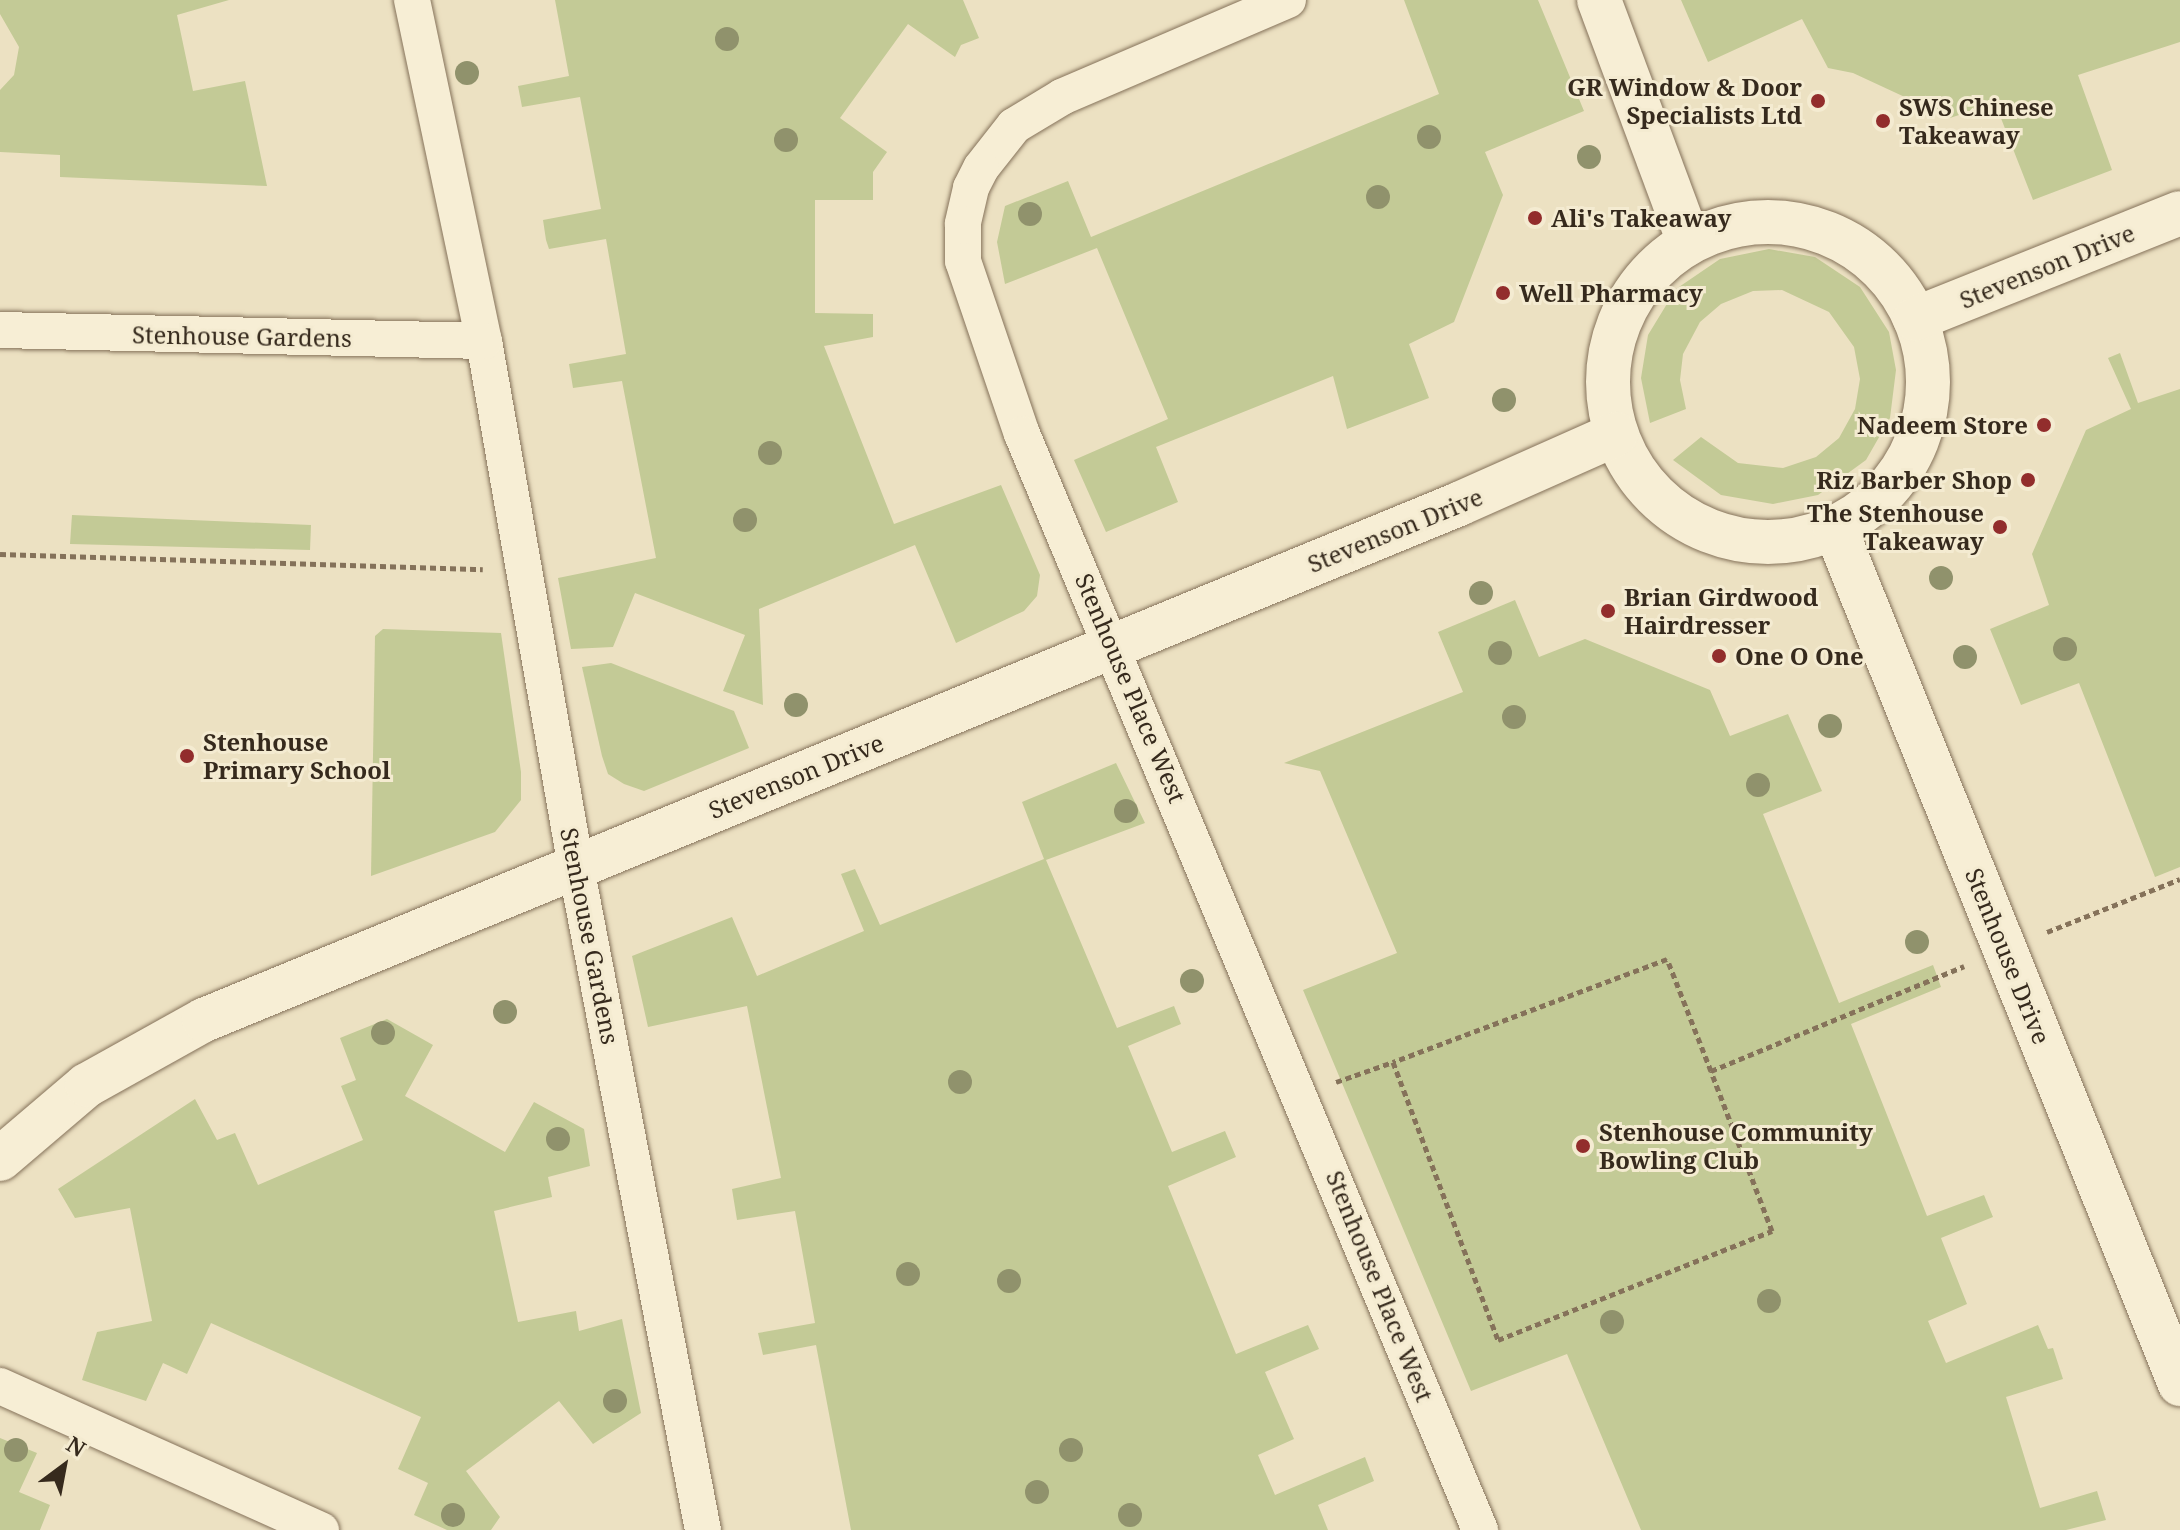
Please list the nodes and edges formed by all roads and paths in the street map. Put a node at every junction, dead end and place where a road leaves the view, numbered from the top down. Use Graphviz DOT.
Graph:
graph roads {
  1 [pos="412,0"];
  2 [pos="1288,0"];
  3 [pos="1599,0"];
  4 [pos="2180,213"];
  5 [pos="1689,242"];
  6 [pos="1915,319"];
  7 [pos="0,330"];
  8 [pos="484,341"];
  9 [pos="1616,434"];
  10 [pos="1835,528"];
  11 [pos="0,554"];
  12 [pos="522,570"];
  13 [pos="1114,645"];
  14 [pos="576,867"];
  15 [pos="2180,879"];
  16 [pos="2005,949"];
  17 [pos="1393,1062"];
  18 [pos="1711,1071"];
  19 [pos="1302,1094"];
  20 [pos="0,1159"];
  21 [pos="2180,1384"];
  22 [pos="0,1386"];
  23 [pos="321,1530"];
  24 [pos="703,1530"];
  25 [pos="1480,1530"];
  1 -- 8 [label="street, Stenhouse Gardens"];
  2 -- 13 [label="street, Stenhouse Place West"];
  3 -- 5 [label="street"];
  4 -- 6 [label="street, Stevenson Drive"];
  5 -- 6 [label="street"];
  5 -- 9 [label="street"];
  6 -- 10 [label="street"];
  7 -- 8 [label="street, Stenhouse Gardens"];
  8 -- 12 [label="street, Stenhouse Gardens"];
  9 -- 10 [label="street"];
  9 -- 13 [label="street, Stevenson Drive"];
  10 -- 16 [label="street, Stenhouse Drive"];
  11 -- 12 [label="path"];
  12 -- 14 [label="street, Stenhouse Gardens"];
  13 -- 14 [label="street, Stevenson Drive"];
  13 -- 19 [label="street, Stenhouse Place West"];
  14 -- 20 [label="street, Stevenson Drive"];
  14 -- 24 [label="street, Stenhouse Gardens"];
  15 -- 16 [label="path"];
  16 -- 18 [label="path"];
  16 -- 21 [label="street, Stenhouse Drive"];
  17 -- 18 [label="path"];
  17 -- 18 [label="path"];
  17 -- 19 [label="path"];
  19 -- 25 [label="street, Stenhouse Place West"];
  22 -- 23 [label="street"];
}
